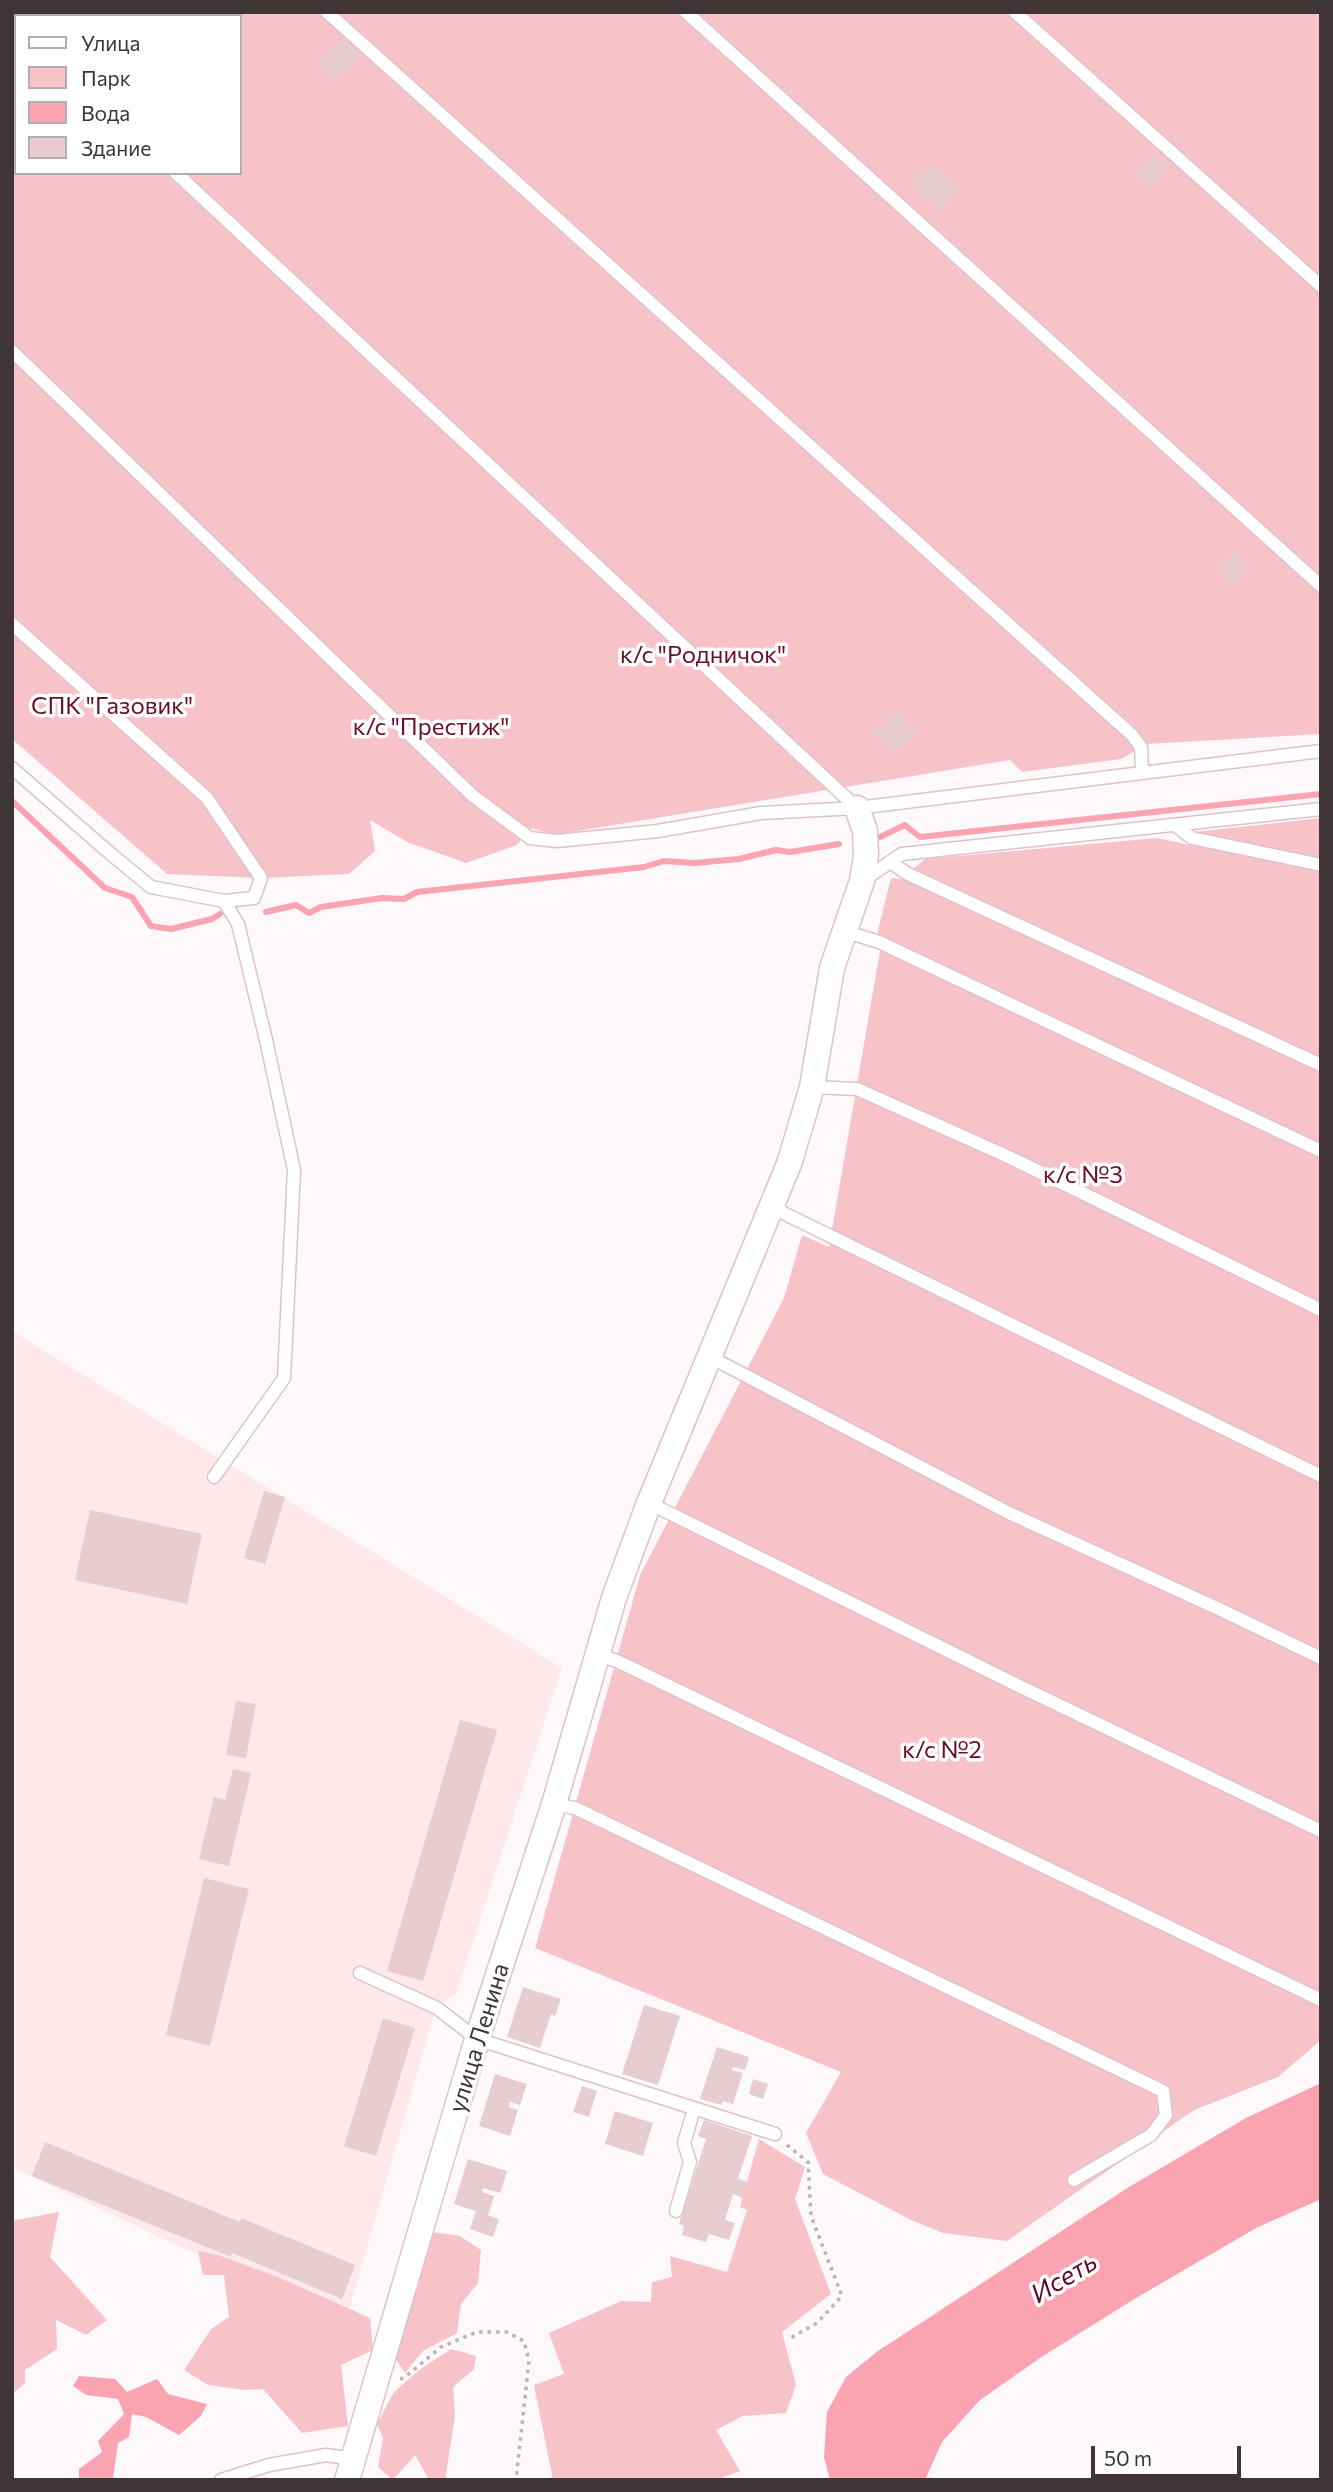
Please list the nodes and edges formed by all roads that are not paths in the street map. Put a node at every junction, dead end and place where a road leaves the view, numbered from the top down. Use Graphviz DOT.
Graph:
graph roads {
  1 [pos="327,12"];
  2 [pos="686,12"];
  3 [pos="1015,12"];
  4 [pos="178,175"];
  5 [pos="1321,286"];
  6 [pos="12,351"];
  7 [pos="1321,586"];
  8 [pos="12,625"];
  9 [pos="1321,751"];
  10 [pos="12,768"];
  11 [pos="1142,771"];
  12 [pos="857,808"];
  13 [pos="1321,809"];
  14 [pos="1176,826"];
  15 [pos="890,862"];
  16 [pos="1321,865"];
  17 [pos="862,881"];
  18 [pos="224,901"];
  19 [pos="844,931"];
  20 [pos="1321,1065"];
  21 [pos="813,1087"];
  22 [pos="1321,1151"];
  23 [pos="771,1208"];
  24 [pos="1321,1310"];
  25 [pos="710,1356"];
  26 [pos="1321,1476"];
  27 [pos="214,1477"];
  28 [pos="649,1503"];
  29 [pos="597,1655"];
  30 [pos="1321,1658"];
  31 [pos="554,1804"];
  32 [pos="1321,1831"];
  33 [pos="360,1973"];
  34 [pos="1321,2000"];
  35 [pos="477,2039"];
  36 [pos="694,2109"];
  37 [pos="775,2134"];
  38 [pos="1074,2180"];
  39 [pos="676,2211"];
  40 [pos="351,2469"];
  41 [pos="221,2480"];
  1 -- 11 [label="lane"];
  2 -- 7 [label="lane"];
  3 -- 5 [label="lane"];
  4 -- 12 [label="lane"];
  6 -- 12 [label="lane"];
  8 -- 18 [label="lane"];
  9 -- 11 [label="lane"];
  10 -- 18 [label="lane"];
  11 -- 12 [label="lane"];
  12 -- 17 [label="street, улица Ленина"];
  13 -- 14 [label="lane"];
  14 -- 15 [label="lane"];
  14 -- 16 [label="lane"];
  15 -- 17 [label="lane"];
  15 -- 20 [label="lane"];
  17 -- 19 [label="street, улица Ленина"];
  18 -- 27 [label="lane"];
  19 -- 21 [label="street, улица Ленина"];
  19 -- 22 [label="lane"];
  21 -- 23 [label="street, улица Ленина"];
  21 -- 24 [label="lane"];
  23 -- 25 [label="street, улица Ленина"];
  23 -- 26 [label="lane"];
  25 -- 28 [label="street, улица Ленина"];
  25 -- 30 [label="lane"];
  28 -- 29 [label="street, улица Ленина"];
  28 -- 32 [label="lane"];
  29 -- 31 [label="street, улица Ленина"];
  29 -- 34 [label="lane"];
  31 -- 35 [label="street, улица Ленина"];
  31 -- 38 [label="lane"];
  33 -- 35 [label="lane"];
  35 -- 36 [label="lane"];
  35 -- 40 [label="street, улица Ленина"];
  36 -- 37 [label="lane"];
  36 -- 39 [label="lane"];
  40 -- 41 [label="lane"];
}
